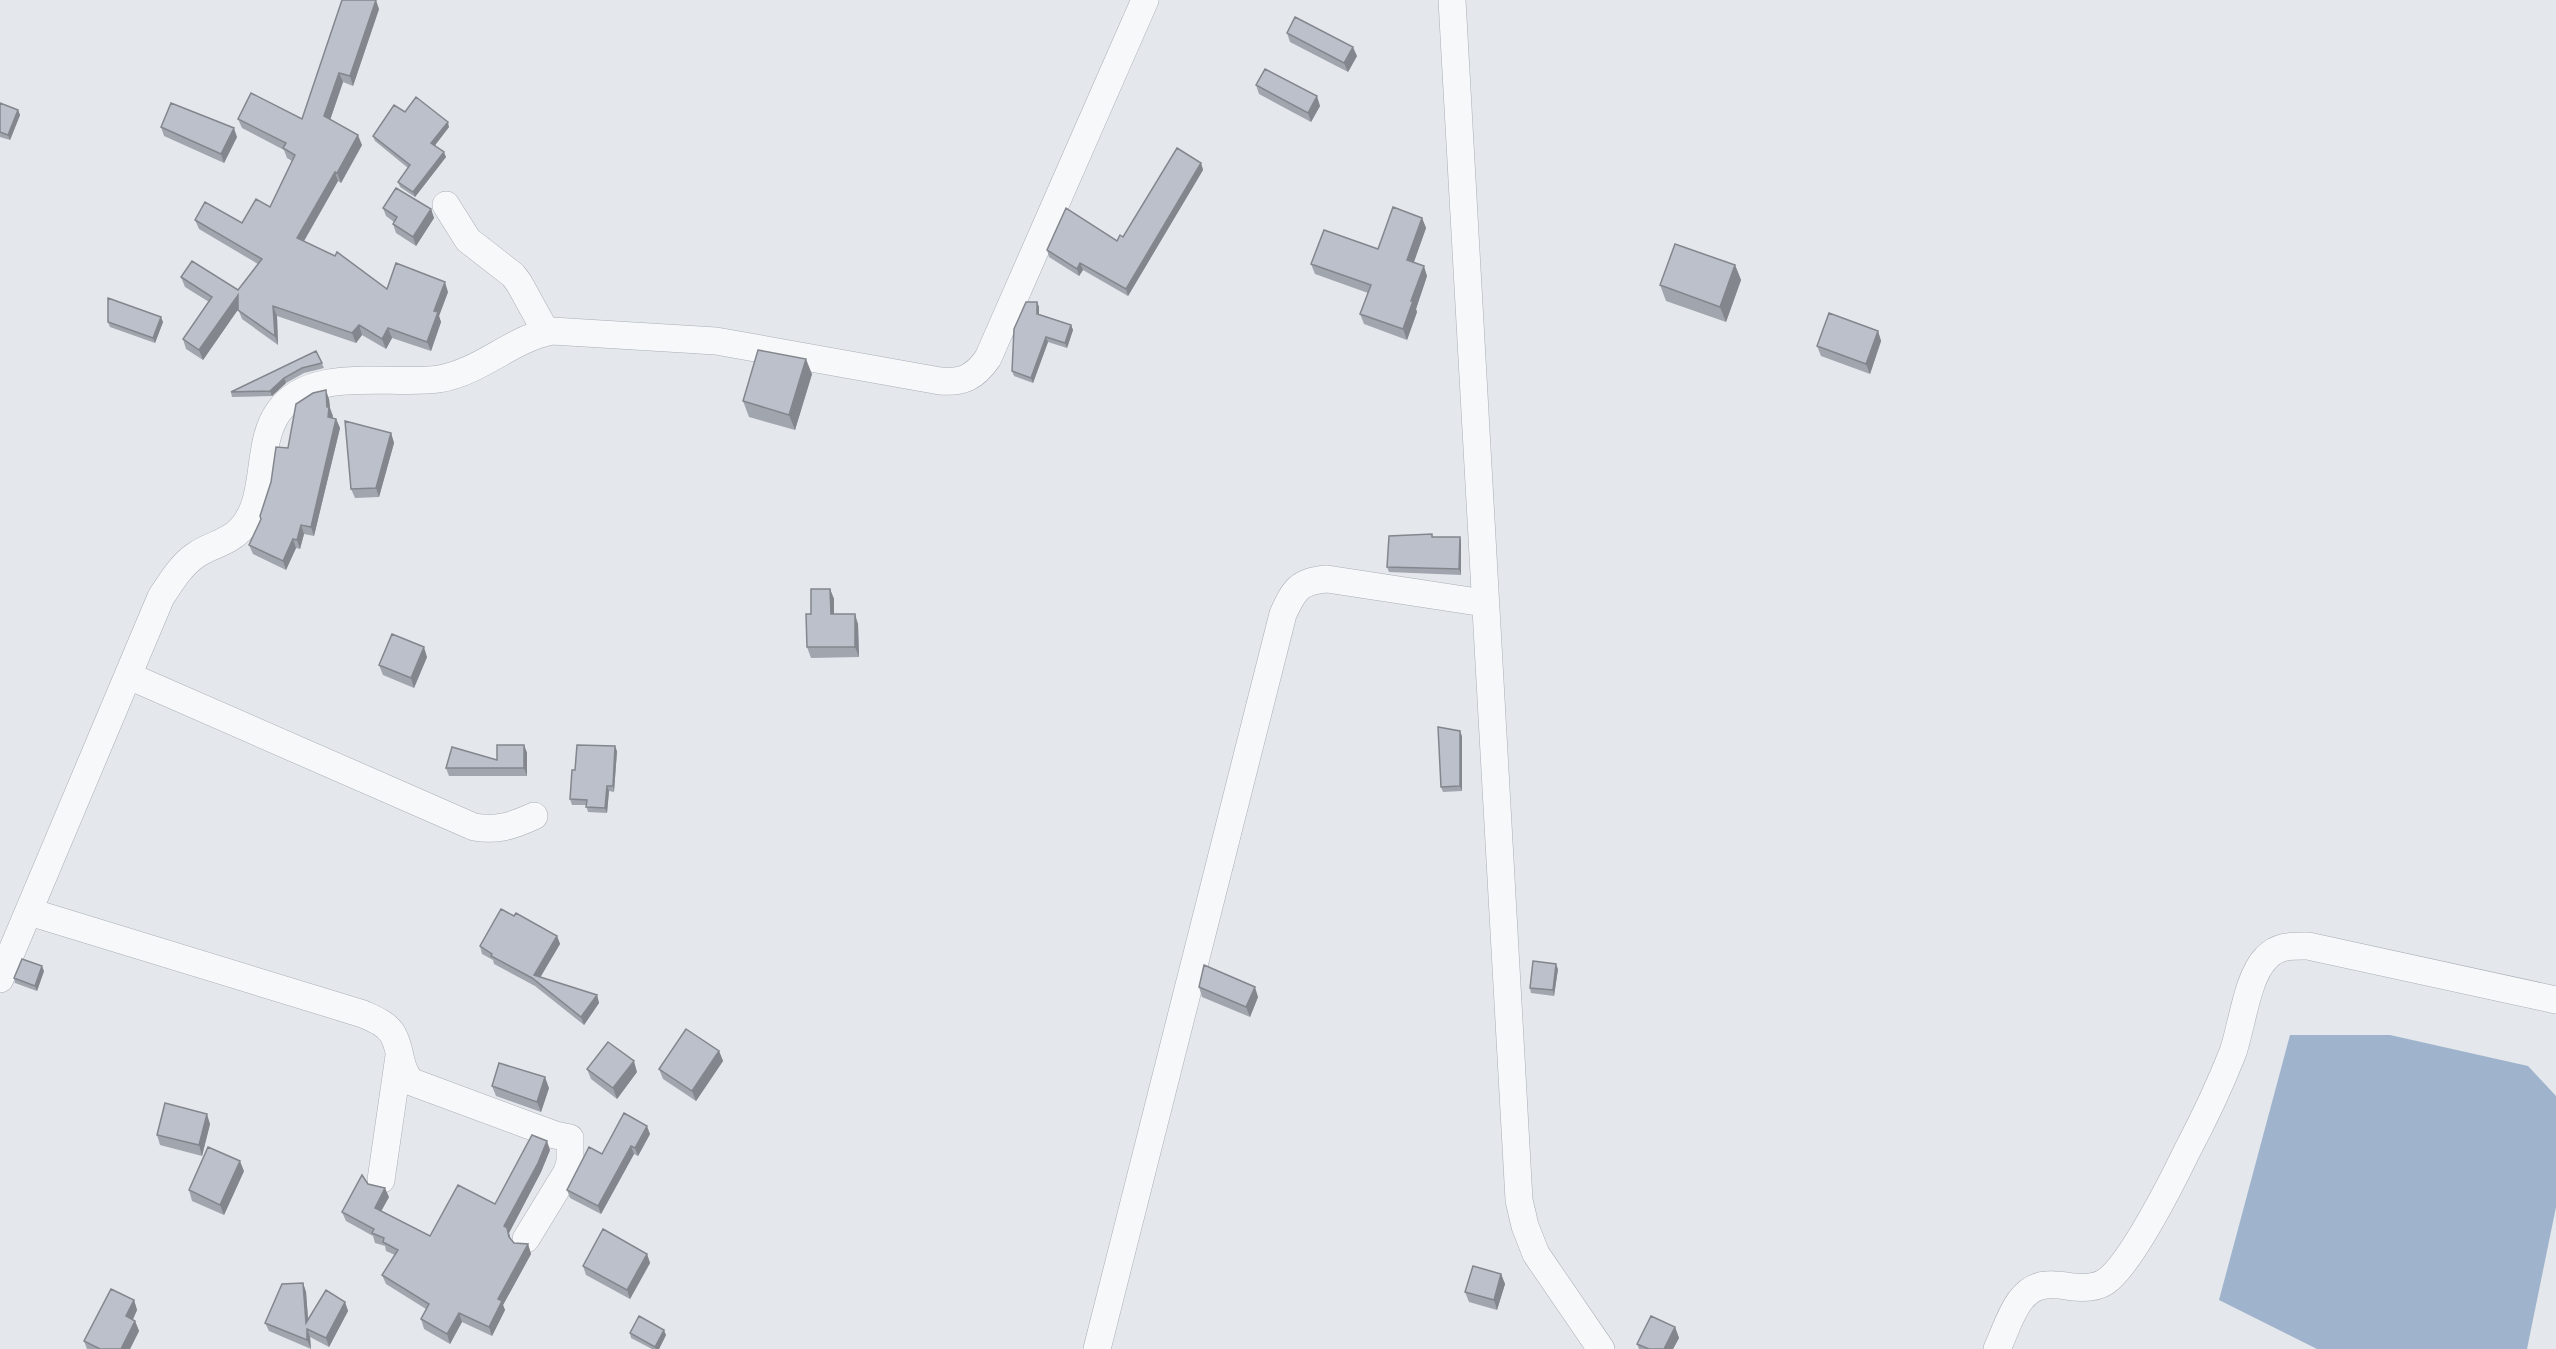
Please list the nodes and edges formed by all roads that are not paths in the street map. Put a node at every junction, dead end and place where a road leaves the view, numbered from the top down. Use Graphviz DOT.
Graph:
graph roads {
  1 [pos="1145,0"];
  2 [pos="1452,0"];
  3 [pos="446,204"];
  4 [pos="546,332"];
  5 [pos="1484,603"];
  6 [pos="129,676"];
  7 [pos="534,816"];
  8 [pos="30,912"];
  9 [pos="0,979"];
  10 [pos="2556,1000"];
  11 [pos="399,1055"];
  12 [pos="381,1180"];
  13 [pos="526,1239"];
  14 [pos="1097,1349"];
  15 [pos="1601,1349"];
  16 [pos="1997,1349"];
  1 -- 4 [label="street"];
  2 -- 5 [label="street"];
  3 -- 4 [label="street"];
  4 -- 6 [label="street"];
  5 -- 14 [label="street"];
  5 -- 15 [label="street"];
  6 -- 7 [label="street"];
  6 -- 8 [label="street"];
  8 -- 9 [label="street"];
  8 -- 11 [label="street"];
  10 -- 16 [label="street"];
  11 -- 12 [label="street"];
  11 -- 13 [label="street"];
}
